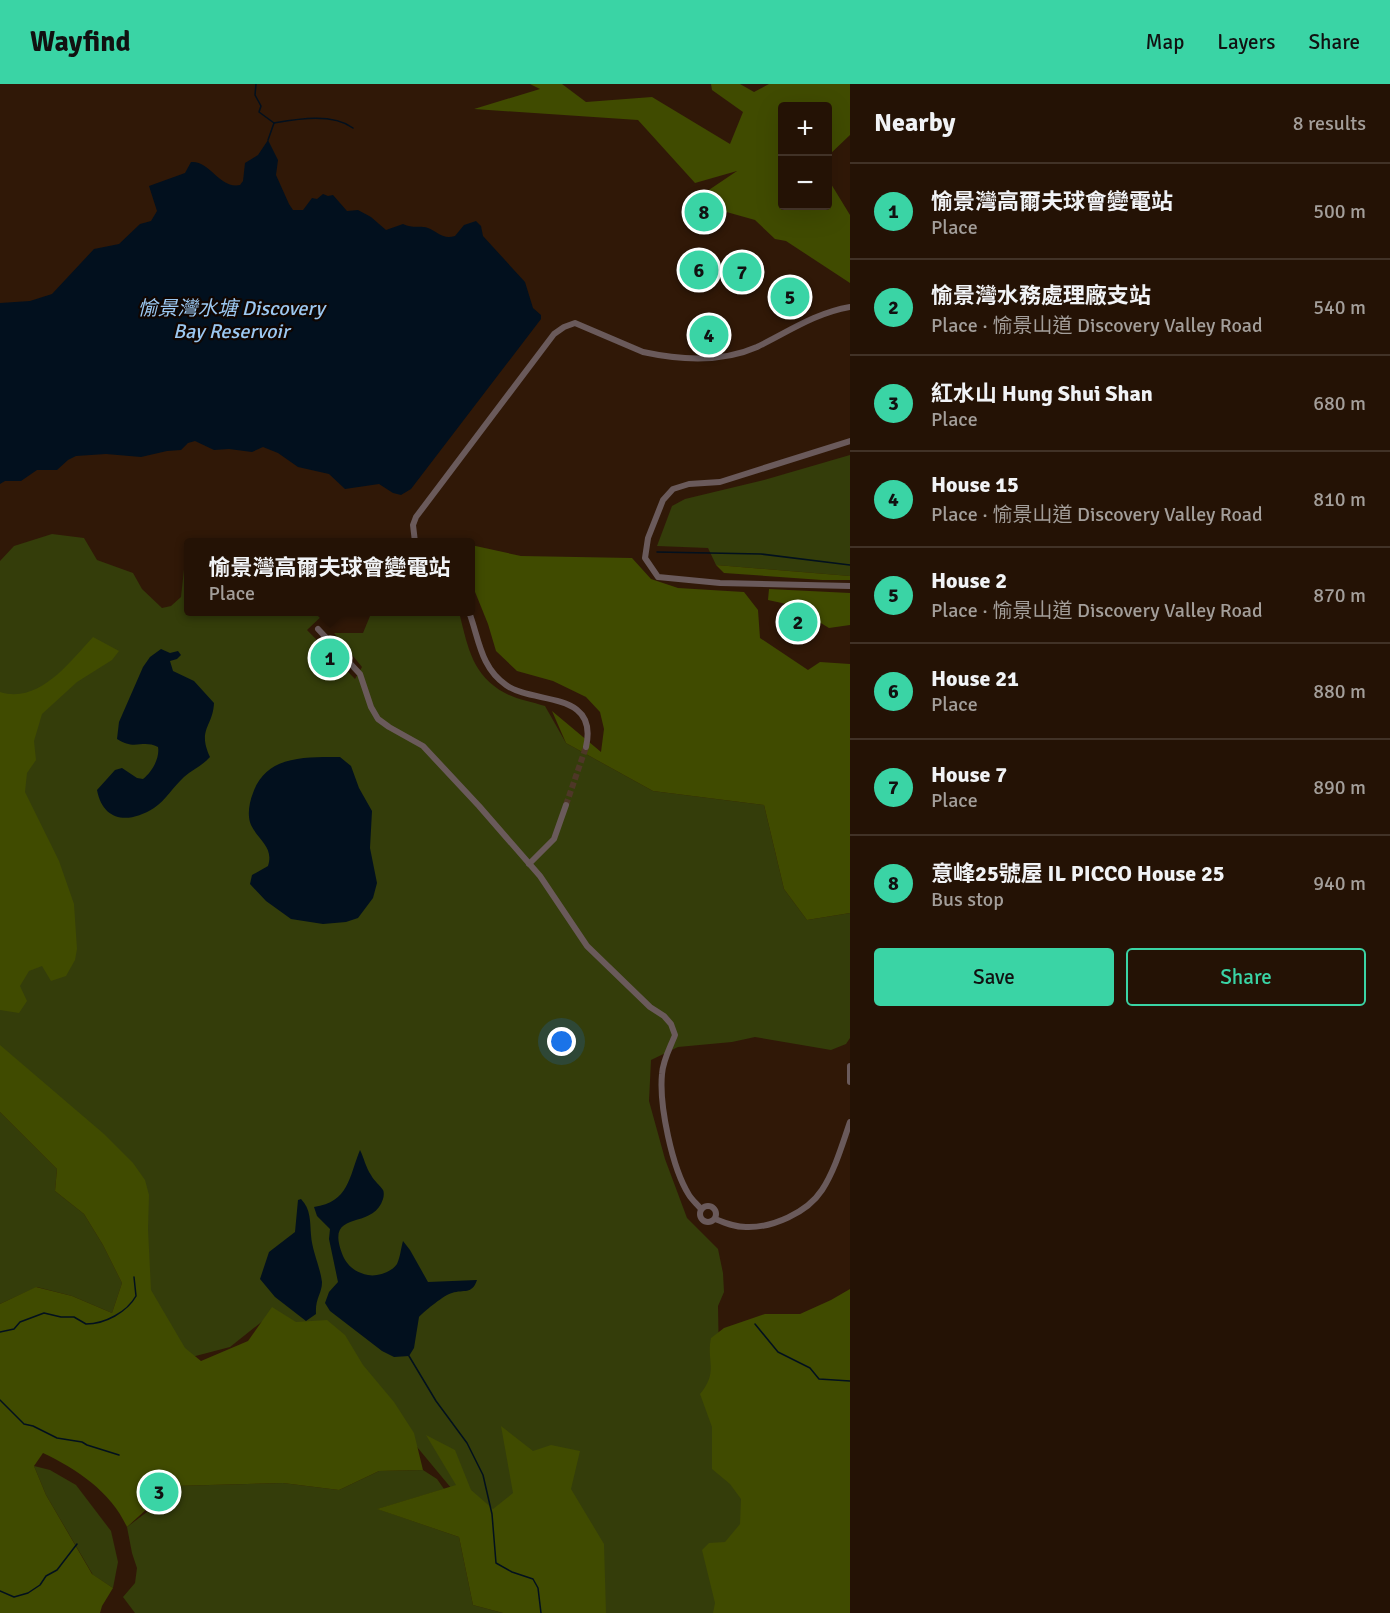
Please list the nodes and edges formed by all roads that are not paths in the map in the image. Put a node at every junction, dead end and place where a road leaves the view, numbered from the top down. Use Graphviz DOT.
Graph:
graph roads {
  1 [pos="850,307"];
  2 [pos="850,441"];
  3 [pos="414,538"];
  4 [pos="850,586"];
  5 [pos="469,616"];
  6 [pos="318,629"];
  7 [pos="586,747"];
  8 [pos="566,805"];
  9 [pos="530,864"];
  10 [pos="850,1066"];
  11 [pos="850,1082"];
  12 [pos="850,1122"];
  13 [pos="701,1209"];
  14 [pos="714,1219"];
  1 -- 3 [label="street"];
  2 -- 4 [label="street"];
  5 -- 7 [label="street"];
  6 -- 9 [label="street"];
  8 -- 9 [label="street"];
  9 -- 13 [label="street"];
  10 -- 11 [label="street"];
  12 -- 14 [label="street"];
  13 -- 14 [label="street"];
  13 -- 14 [label="street"];
}
